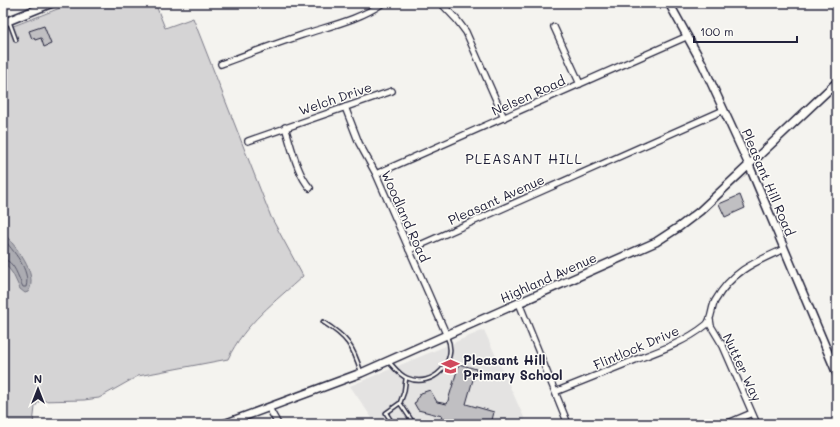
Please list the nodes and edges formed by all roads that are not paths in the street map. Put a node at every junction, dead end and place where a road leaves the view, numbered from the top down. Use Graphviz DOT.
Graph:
graph roads {
  1 [pos="52,3"];
  2 [pos="382,3"];
  3 [pos="441,3"];
  4 [pos="669,3"];
  5 [pos="6,21"];
  6 [pos="554,27"];
  7 [pos="688,36"];
  8 [pos="16,40"];
  9 [pos="221,64"];
  10 [pos="837,82"];
  11 [pos="580,84"];
  12 [pos="392,91"];
  13 [pos="345,106"];
  14 [pos="724,110"];
  15 [pos="504,118"];
  16 [pos="285,127"];
  17 [pos="248,140"];
  18 [pos="749,165"];
  19 [pos="376,174"];
  20 [pos="310,188"];
  21 [pos="784,249"];
  22 [pos="409,250"];
  23 [pos="519,303"];
  24 [pos="710,320"];
  25 [pos="323,322"];
  26 [pos="447,336"];
  27 [pos="388,361"];
  28 [pos="835,362"];
  29 [pos="361,373"];
  30 [pos="837,374"];
  31 [pos="406,378"];
  32 [pos="555,392"];
  33 [pos="400,403"];
  34 [pos="269,408"];
  35 [pos="752,413"];
  36 [pos="224,424"];
  37 [pos="278,424"];
  38 [pos="393,424"];
  39 [pos="412,424"];
  40 [pos="568,424"];
  41 [pos="726,424"];
  42 [pos="757,424"];
  1 -- 5 [label="street"];
  2 -- 9 [label="street"];
  3 -- 15 [label="street"];
  4 -- 7 [label="street, Pleasant Hill Road"];
  5 -- 8 [label="lane"];
  6 -- 11 [label="street"];
  7 -- 11 [label="street, Nelsen Road"];
  7 -- 14 [label="street, Pleasant Hill Road"];
  10 -- 18 [label="street, Highland Avenue"];
  11 -- 15 [label="street, Nelsen Road"];
  12 -- 13 [label="street, Welch Drive"];
  13 -- 16 [label="street, Welch Drive"];
  13 -- 19 [label="street, Woodland Road"];
  14 -- 18 [label="street, Pleasant Hill Road"];
  14 -- 22 [label="street, Pleasant Avenue"];
  15 -- 19 [label="street, Nelsen Road"];
  16 -- 17 [label="street, Welch Drive"];
  16 -- 20 [label="street, Welch Drive"];
  18 -- 21 [label="street, Pleasant Hill Road"];
  18 -- 23 [label="street, Highland Avenue"];
  19 -- 22 [label="street, Woodland Road"];
  21 -- 24 [label="street"];
  21 -- 28 [label="street, Pleasant Hill Road"];
  22 -- 26 [label="street, Woodland Road"];
  23 -- 26 [label="street, Highland Avenue"];
  23 -- 32 [label="street"];
  24 -- 32 [label="street, Flintlock Drive"];
  24 -- 35 [label="street, Nutter Way"];
  25 -- 29 [label="lane"];
  26 -- 27 [label="street, Highland Avenue"];
  26 -- 31 [label="lane"];
  27 -- 29 [label="street, Highland Avenue"];
  27 -- 31 [label="lane"];
  28 -- 30 [label="street, Pleasant Hill Road"];
  29 -- 34 [label="street, Highland Avenue"];
  31 -- 33 [label="lane"];
  32 -- 40 [label="street"];
  33 -- 38 [label="lane"];
  33 -- 39 [label="lane"];
  34 -- 36 [label="street, Highland Avenue"];
  34 -- 37 [label="street"];
  35 -- 41 [label="street"];
  35 -- 42 [label="street, Nutter Way"];
}
